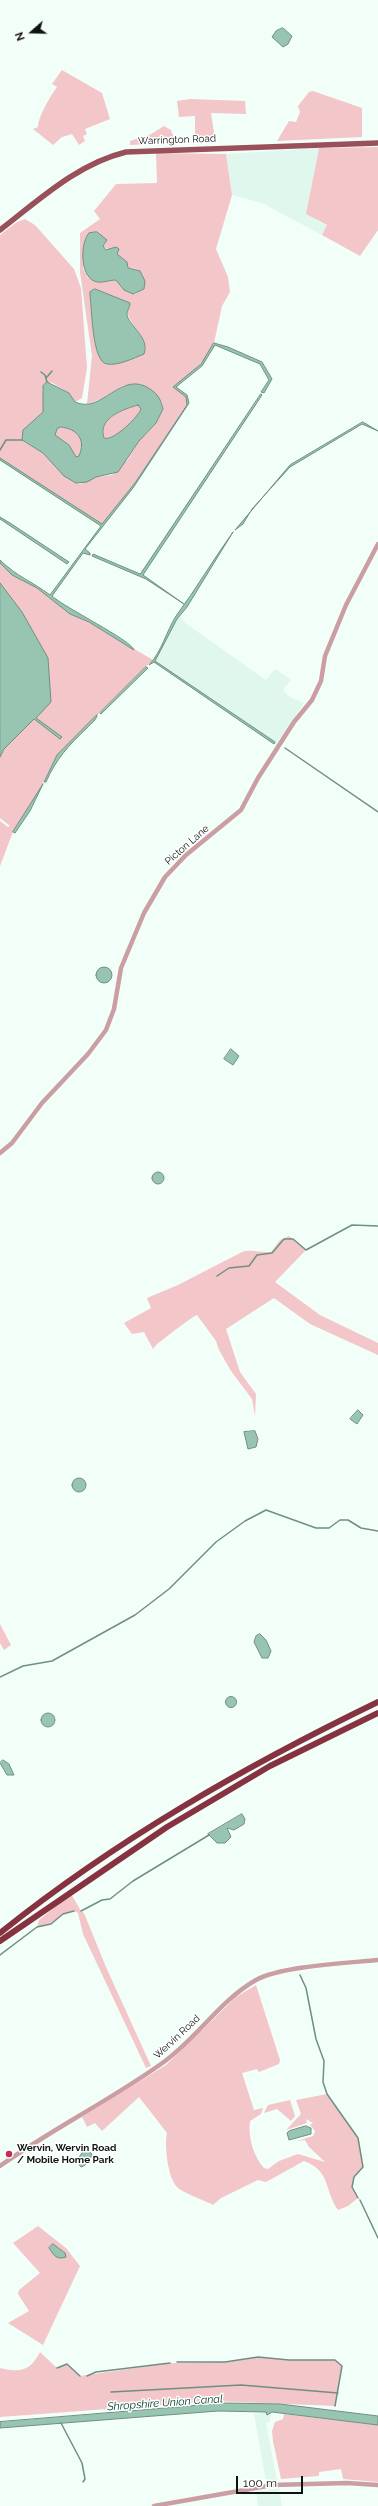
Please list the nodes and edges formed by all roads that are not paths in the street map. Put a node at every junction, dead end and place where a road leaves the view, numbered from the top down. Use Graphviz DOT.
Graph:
graph roads {
  1 [pos="378,143"];
  2 [pos="0,230"];
  3 [pos="378,544"];
  4 [pos="0,1153"];
  5 [pos="378,1702"];
  6 [pos="378,1713"];
  7 [pos="0,1933"];
  8 [pos="0,1941"];
  9 [pos="378,1960"];
  10 [pos="0,2166"];
  11 [pos="378,2485"];
  12 [pos="154,2506"];
  1 -- 2 [label="main road, Warrington Road"];
  3 -- 4 [label="street, Picton Lane"];
  5 -- 7 [label="highway"];
  6 -- 8 [label="highway"];
  9 -- 10 [label="street, Wervin Road"];
  11 -- 12 [label="street"];
}
